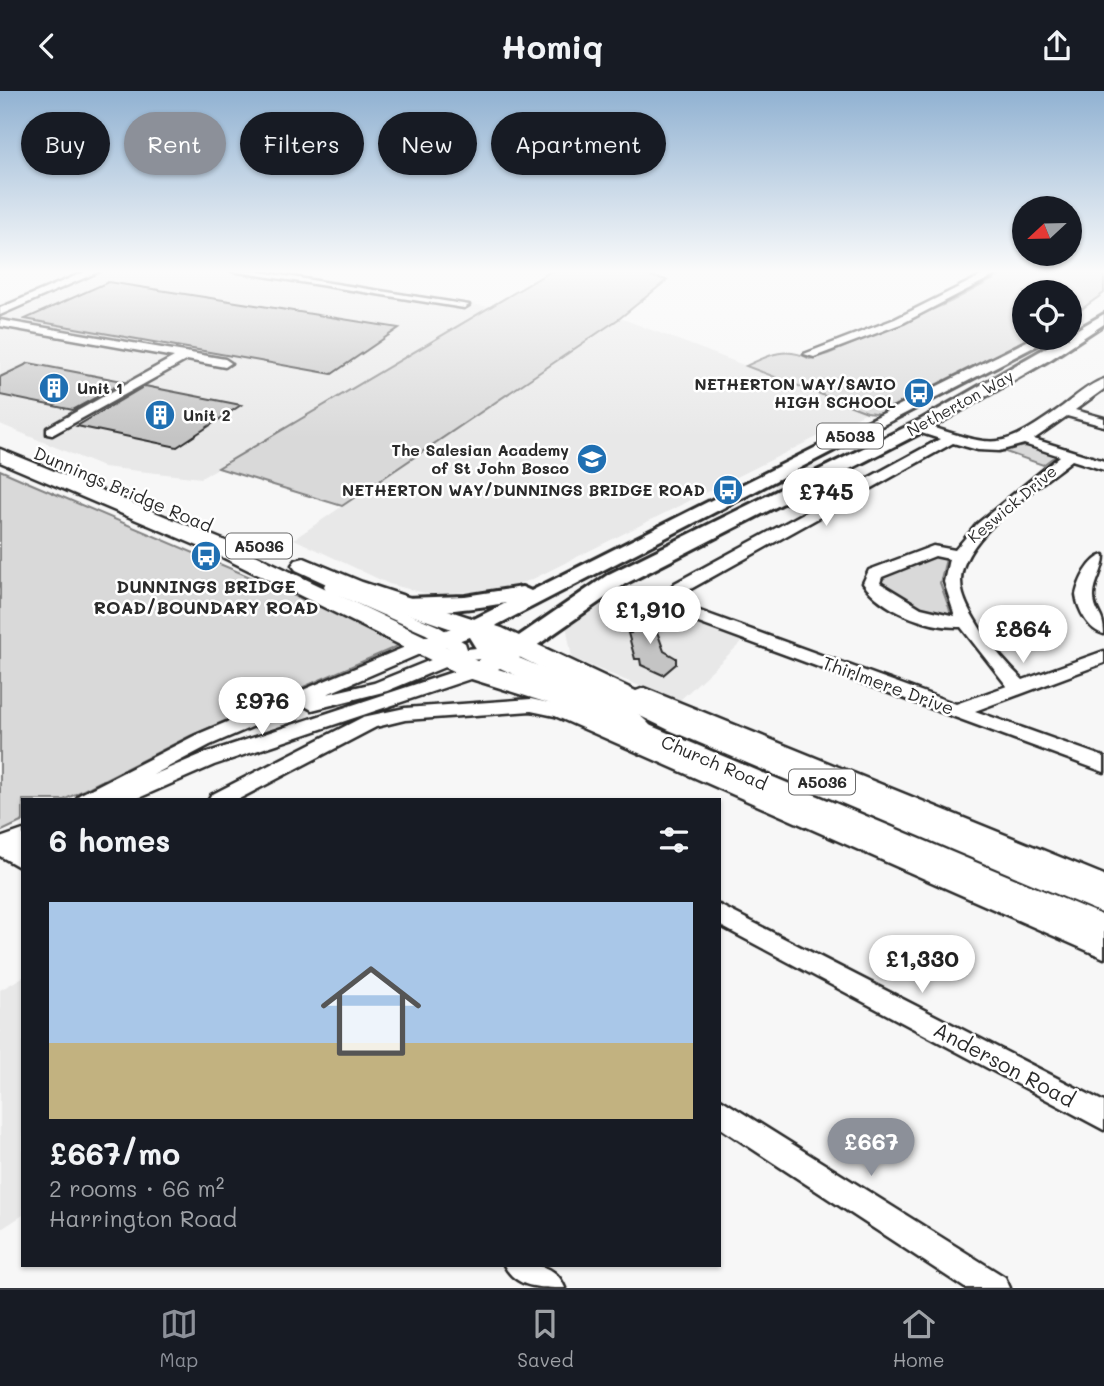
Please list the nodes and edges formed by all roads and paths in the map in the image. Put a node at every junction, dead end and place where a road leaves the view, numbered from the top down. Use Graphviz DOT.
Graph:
graph roads {
  1 [pos="22,327"];
  2 [pos="883,327"];
  3 [pos="1081,327"];
  4 [pos="1020,350"];
  5 [pos="810,354"];
  6 [pos="185,356"];
  7 [pos="225,363"];
  8 [pos="1104,383"];
  9 [pos="1064,411"];
  10 [pos="1104,422"];
  11 [pos="917,426"];
  12 [pos="52,431"];
  13 [pos="0,438"];
  14 [pos="950,439"];
  15 [pos="1024,440"];
  16 [pos="0,455"];
  17 [pos="1070,455"];
  18 [pos="1104,466"];
  19 [pos="957,555"];
  20 [pos="1104,561"];
  21 [pos="297,562"];
  22 [pos="553,586"];
  23 [pos="404,605"];
  24 [pos="966,621"];
  25 [pos="1104,629"];
  26 [pos="473,646"];
  27 [pos="1104,657"];
  28 [pos="1021,688"];
  29 [pos="630,700"];
  30 [pos="956,711"];
  31 [pos="1104,765"];
  32 [pos="91,798"];
  33 [pos="118,798"];
  34 [pos="223,798"];
  35 [pos="1104,885"];
  36 [pos="1104,901"];
  37 [pos="721,915"];
  38 [pos="1104,931"];
  39 [pos="1104,948"];
  40 [pos="721,1112"];
  41 [pos="1104,1117"];
  42 [pos="523,1267"];
  43 [pos="549,1288"];
  44 [pos="994,1288"];
  1 -- 6 [label="street"];
  2 -- 5 [label="street"];
  3 -- 11 [label="main road, Netherton Way / A5038"];
  4 -- 22 [label="main road, Netherton Way / A5038"];
  6 -- 7 [label="street"];
  6 -- 12 [label="street"];
  8 -- 9 [label="street"];
  9 -- 10 [label="street"];
  9 -- 15 [label="street"];
  11 -- 14 [label="street"];
  11 -- 26 [label="main road, Netherton Way / A5038"];
  13 -- 21 [label="highway, Dunnings Bridge Road / A5036"];
  14 -- 15 [label="street"];
  14 -- 30 [label="street, Thirlmere Drive"];
  15 -- 17 [label="street"];
  16 -- 26 [label="highway, Dunnings Bridge Road / A5036"];
  17 -- 18 [label="street"];
  17 -- 19 [label="street, Keswick Drive"];
  19 -- 24 [label="street, Keswick Drive"];
  19 -- 24 [label="street, Keswick Drive"];
  20 -- 25 [label="street"];
  21 -- 23 [label="highway, Dunnings Bridge Road / A5036"];
  21 -- 26 [label="street"];
  22 -- 23 [label="main road"];
  22 -- 26 [label="main road, Netherton Way / A5038"];
  23 -- 26 [label="highway, Dunnings Bridge Road / A5036"];
  24 -- 28 [label="street, Keswick Drive"];
  26 -- 29 [label="highway, Church Road / A5036"];
  26 -- 32 [label="street"];
  26 -- 33 [label="street"];
  26 -- 38 [label="highway, Church Road / A5036"];
  27 -- 28 [label="street"];
  28 -- 30 [label="street"];
  29 -- 35 [label="street, Church Road"];
  29 -- 36 [label="highway, Church Road / A5036"];
  30 -- 31 [label="street, Thirlmere Drive"];
  34 -- 39 [label="street, Church Road"];
  37 -- 41 [label="street, Anderson Road"];
  40 -- 44 [label="street"];
  42 -- 43 [label="street"];
}
